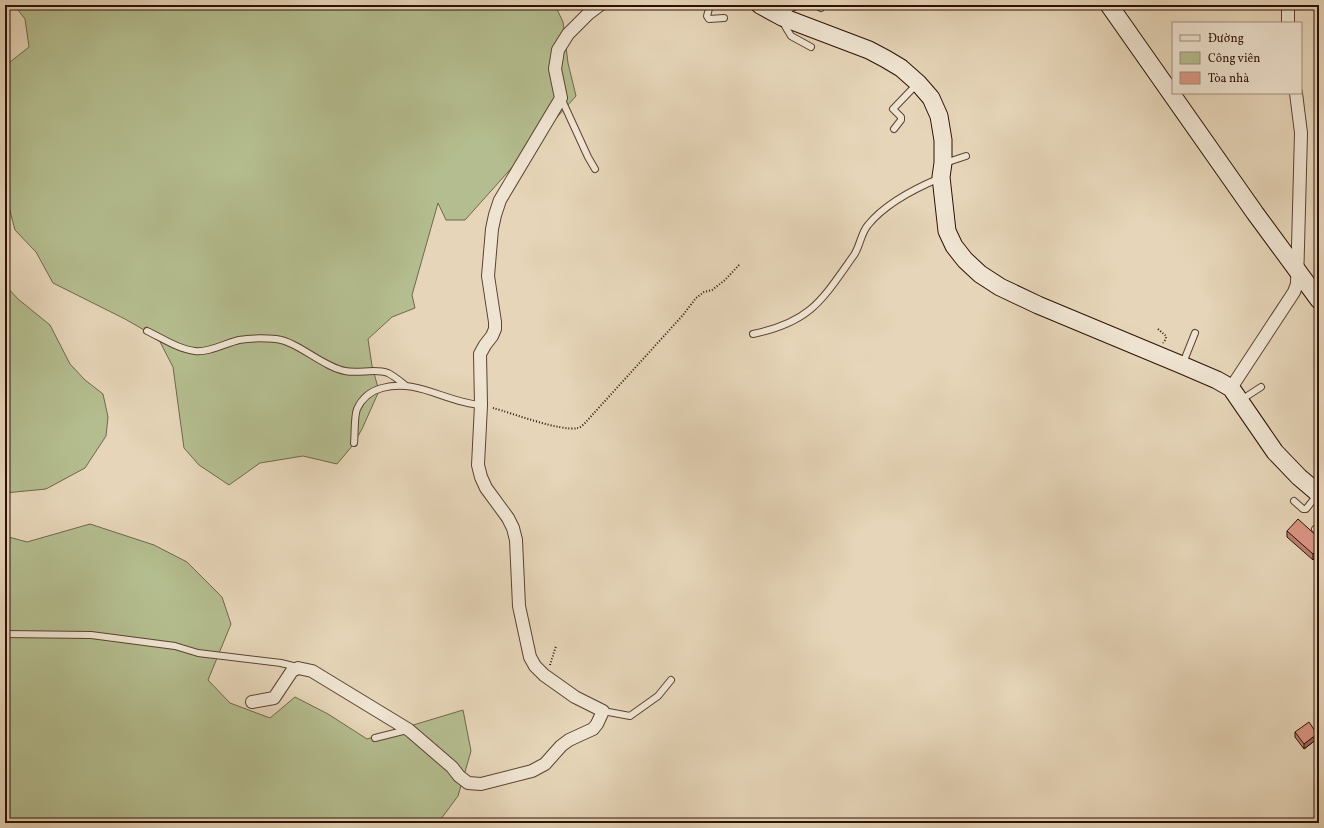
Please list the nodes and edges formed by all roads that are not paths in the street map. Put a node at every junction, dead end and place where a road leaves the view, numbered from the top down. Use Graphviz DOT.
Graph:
graph roads {
  1 [pos="600,5"];
  2 [pos="710,5"];
  3 [pos="760,5"];
  4 [pos="800,5"];
  5 [pos="1109,5"];
  6 [pos="1288,5"];
  7 [pos="724,18"];
  8 [pos="784,18"];
  9 [pos="1288,22"];
  10 [pos="811,47"];
  11 [pos="918,83"];
  12 [pos="1296,94"];
  13 [pos="561,98"];
  14 [pos="894,129"];
  15 [pos="966,156"];
  16 [pos="596,169"];
  17 [pos="942,170"];
  18 [pos="1298,271"];
  19 [pos="1319,300"];
  20 [pos="147,331"];
  21 [pos="1195,333"];
  22 [pos="753,334"];
  23 [pos="1182,365"];
  24 [pos="405,385"];
  25 [pos="1261,387"];
  26 [pos="1236,395"];
  27 [pos="481,405"];
  28 [pos="354,443"];
  29 [pos="1319,494"];
  30 [pos="1294,500"];
  31 [pos="5,634"];
  32 [pos="298,668"];
  33 [pos="671,680"];
  34 [pos="252,702"];
  35 [pos="603,712"];
  36 [pos="409,730"];
  37 [pos="375,738"];
  1 -- 13 [label="street"];
  2 -- 7 [label="lane"];
  3 -- 8 [label="street"];
  4 -- 8 [label="lane"];
  5 -- 18 [label="street"];
  6 -- 9 [label="street"];
  8 -- 10 [label="lane"];
  8 -- 11 [label="street"];
  11 -- 14 [label="lane"];
  11 -- 17 [label="street"];
  12 -- 18 [label="street"];
  13 -- 16 [label="lane"];
  13 -- 27 [label="street"];
  15 -- 17 [label="lane"];
  17 -- 22 [label="lane"];
  17 -- 23 [label="street"];
  18 -- 19 [label="street"];
  18 -- 26 [label="street"];
  20 -- 24 [label="lane"];
  21 -- 23 [label="lane"];
  23 -- 26 [label="street"];
  24 -- 27 [label="lane"];
  24 -- 28 [label="lane"];
  25 -- 26 [label="lane"];
  26 -- 29 [label="street"];
  27 -- 35 [label="street"];
  29 -- 30 [label="lane"];
  31 -- 32 [label="lane"];
  32 -- 34 [label="street"];
  32 -- 36 [label="street"];
  33 -- 35 [label="lane"];
  35 -- 36 [label="street"];
  36 -- 37 [label="lane"];
}
